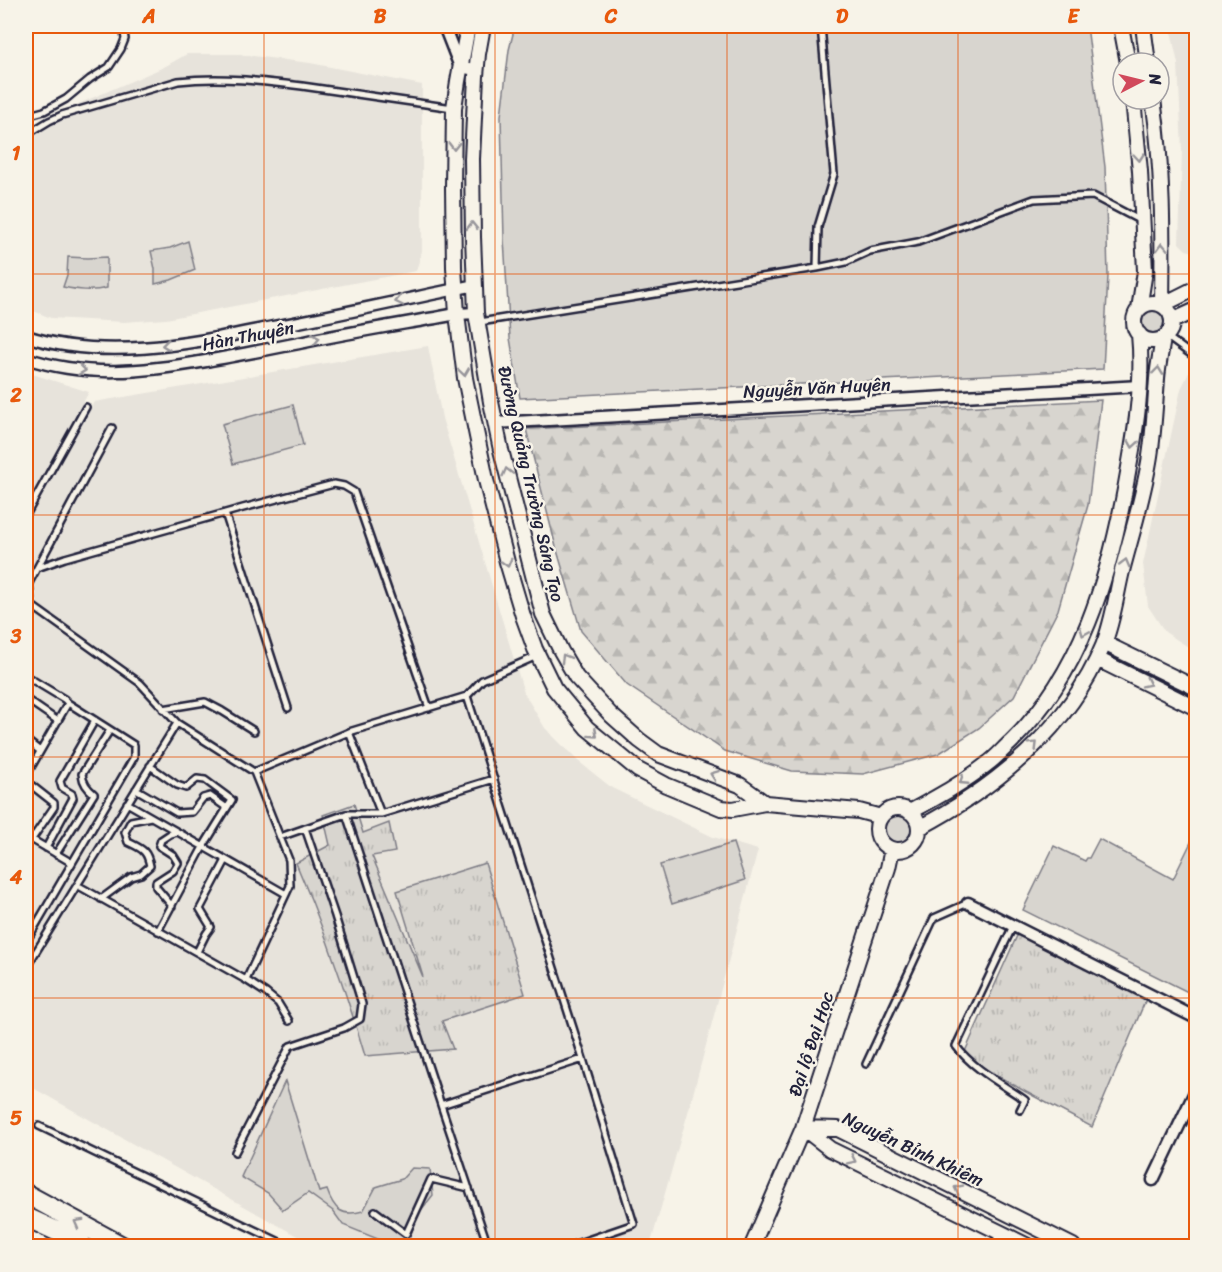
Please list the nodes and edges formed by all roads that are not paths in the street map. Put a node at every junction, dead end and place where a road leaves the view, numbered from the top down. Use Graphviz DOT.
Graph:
graph roads {
  1 [pos="123,26"];
  2 [pos="444,26"];
  3 [pos="468,26"];
  4 [pos="483,26"];
  5 [pos="821,26"];
  6 [pos="1121,26"];
  7 [pos="1143,26"];
  8 [pos="1126,51"];
  9 [pos="1146,51"];
  10 [pos="460,67"];
  11 [pos="476,69"];
  12 [pos="454,108"];
  13 [pos="1134,111"];
  14 [pos="1155,111"];
  15 [pos="26,116"];
  16 [pos="26,135"];
  17 [pos="1143,222"];
  18 [pos="817,268"];
  19 [pos="475,285"];
  20 [pos="1197,288"];
  21 [pos="456,289"];
  22 [pos="1162,305"];
  23 [pos="1139,309"];
  24 [pos="1197,310"];
  25 [pos="457,314"];
  26 [pos="477,317"];
  27 [pos="1172,321"];
  28 [pos="1139,334"];
  29 [pos="26,336"];
  30 [pos="1164,337"];
  31 [pos="26,358"];
  32 [pos="1197,358"];
  33 [pos="1140,386"];
  34 [pos="86,407"];
  35 [pos="495,423"];
  36 [pos="112,428"];
  37 [pos="26,495"];
  38 [pos="33,501"];
  39 [pos="225,513"];
  40 [pos="26,515"];
  41 [pos="37,568"];
  42 [pos="1104,643"];
  43 [pos="538,655"];
  44 [pos="1097,659"];
  45 [pos="26,676"];
  46 [pos="1197,688"];
  47 [pos="467,696"];
  48 [pos="26,699"];
  49 [pos="68,703"];
  50 [pos="288,708"];
  51 [pos="429,708"];
  52 [pos="1197,708"];
  53 [pos="163,709"];
  54 [pos="95,720"];
  55 [pos="58,721"];
  56 [pos="177,723"];
  57 [pos="110,730"];
  58 [pos="254,732"];
  59 [pos="349,732"];
  60 [pos="26,740"];
  61 [pos="40,751"];
  62 [pos="150,766"];
  63 [pos="27,767"];
  64 [pos="254,772"];
  65 [pos="26,776"];
  66 [pos="494,780"];
  67 [pos="26,781"];
  68 [pos="136,789"];
  69 [pos="127,803"];
  70 [pos="765,803"];
  71 [pos="227,808"];
  72 [pos="910,812"];
  73 [pos="346,814"];
  74 [pos="381,814"];
  75 [pos="151,817"];
  76 [pos="881,817"];
  77 [pos="305,828"];
  78 [pos="919,828"];
  79 [pos="177,832"];
  80 [pos="26,836"];
  81 [pos="280,837"];
  82 [pos="32,839"];
  83 [pos="203,847"];
  84 [pos="46,848"];
  85 [pos="892,849"];
  86 [pos="56,854"];
  87 [pos="226,860"];
  88 [pos="72,863"];
  89 [pos="77,885"];
  90 [pos="286,894"];
  91 [pos="101,898"];
  92 [pos="968,903"];
  93 [pos="172,906"];
  94 [pos="1013,926"];
  95 [pos="158,931"];
  96 [pos="26,942"];
  97 [pos="197,952"];
  98 [pos="26,968"];
  99 [pos="246,980"];
  100 [pos="1197,1018"];
  101 [pos="290,1021"];
  102 [pos="583,1059"];
  103 [pos="866,1064"];
  104 [pos="1197,1090"];
  105 [pos="441,1105"];
  106 [pos="1020,1110"];
  107 [pos="39,1126"];
  108 [pos="803,1128"];
  109 [pos="236,1152"];
  110 [pos="1153,1180"];
  111 [pos="469,1188"];
  112 [pos="28,1199"];
  113 [pos="375,1211"];
  114 [pos="1010,1215"];
  115 [pos="30,1223"];
  116 [pos="1002,1233"];
  117 [pos="84,1246"];
  118 [pos="122,1246"];
  119 [pos="288,1246"];
  120 [pos="488,1246"];
  121 [pos="570,1246"];
  122 [pos="752,1246"];
  123 [pos="996,1246"];
  124 [pos="1028,1246"];
  125 [pos="1073,1246"];
  1 -- 15 [label="lane"];
  2 -- 10 [label="street"];
  3 -- 10 [label="street"];
  4 -- 11 [label="street, Đường Quảng Trường Sáng Tạo"];
  5 -- 18 [label="lane"];
  6 -- 8 [label="street"];
  7 -- 9 [label="street"];
  10 -- 11 [label="street"];
  10 -- 12 [label="street"];
  19 -- 11 [label="street, Đường Quảng Trường Sáng Tạo, one-way"];
  12 -- 16 [label="lane"];
  12 -- 21 [label="street, one-way"];
  13 -- 17 [label="street, one-way"];
  22 -- 14 [label="street, one-way"];
  17 -- 18 [label="lane"];
  17 -- 23 [label="street"];
  18 -- 26 [label="lane"];
  19 -- 21 [label="street, Hàn Thuyên"];
  19 -- 26 [label="street, Đường Quảng Trường Sáng Tạo"];
  20 -- 22 [label="street"];
  21 -- 25 [label="street"];
  21 -- 29 [label="street, Hàn Thuyên, one-way"];
  22 -- 23 [label="street"];
  22 -- 27 [label="street"];
  23 -- 28 [label="street"];
  24 -- 27 [label="street"];
  25 -- 26 [label="street, Hàn Thuyên"];
  31 -- 25 [label="street, Hàn Thuyên, one-way"];
  25 -- 43 [label="street, one-way"];
  26 -- 35 [label="street, Đường Quảng Trường Sáng Tạo"];
  27 -- 30 [label="street"];
  28 -- 30 [label="street"];
  28 -- 33 [label="street"];
  30 -- 32 [label="lane"];
  42 -- 30 [label="street, one-way"];
  33 -- 35 [label="street, Nguyễn Văn Huyên"];
  33 -- 72 [label="street, one-way"];
  34 -- 38 [label="lane"];
  70 -- 35 [label="street, Đường Quảng Trường Sáng Tạo, one-way"];
  36 -- 41 [label="lane"];
  37 -- 38 [label="lane"];
  38 -- 40 [label="lane"];
  39 -- 41 [label="lane"];
  39 -- 50 [label="lane"];
  39 -- 51 [label="lane"];
  41 -- 53 [label="lane"];
  42 -- 44 [label="street"];
  42 -- 46 [label="street"];
  43 -- 47 [label="lane"];
  43 -- 70 [label="street, one-way"];
  44 -- 52 [label="street, one-way"];
  78 -- 44 [label="street, one-way"];
  45 -- 49 [label="lane"];
  47 -- 51 [label="lane"];
  47 -- 66 [label="lane"];
  48 -- 55 [label="lane"];
  49 -- 54 [label="lane"];
  49 -- 55 [label="lane"];
  51 -- 59 [label="lane"];
  53 -- 56 [label="lane"];
  53 -- 58 [label="lane"];
  54 -- 57 [label="lane"];
  54 -- 84 [label="lane"];
  55 -- 61 [label="lane"];
  56 -- 62 [label="lane"];
  56 -- 64 [label="lane"];
  57 -- 86 [label="lane"];
  57 -- 88 [label="lane"];
  59 -- 64 [label="lane"];
  59 -- 74 [label="lane"];
  60 -- 61 [label="lane"];
  61 -- 63 [label="lane"];
  62 -- 68 [label="lane"];
  62 -- 71 [label="lane"];
  63 -- 65 [label="lane"];
  64 -- 81 [label="lane"];
  66 -- 74 [label="lane"];
  66 -- 102 [label="lane"];
  67 -- 82 [label="lane"];
  68 -- 69 [label="lane"];
  68 -- 71 [label="lane"];
  69 -- 75 [label="lane"];
  69 -- 89 [label="lane"];
  70 -- 76 [label="street"];
  71 -- 83 [label="lane"];
  72 -- 76 [label="street"];
  72 -- 78 [label="street"];
  73 -- 74 [label="lane"];
  73 -- 77 [label="lane"];
  73 -- 105 [label="lane"];
  75 -- 79 [label="lane"];
  75 -- 91 [label="lane"];
  76 -- 85 [label="street"];
  77 -- 81 [label="lane"];
  77 -- 109 [label="lane"];
  78 -- 85 [label="street"];
  79 -- 83 [label="lane"];
  79 -- 93 [label="lane"];
  80 -- 82 [label="lane"];
  81 -- 90 [label="lane"];
  82 -- 84 [label="lane"];
  83 -- 87 [label="lane"];
  83 -- 93 [label="lane"];
  84 -- 86 [label="lane"];
  85 -- 108 [label="street, Đại lộ Đại Học"];
  86 -- 88 [label="lane"];
  87 -- 90 [label="lane"];
  87 -- 97 [label="lane"];
  88 -- 96 [label="lane"];
  89 -- 91 [label="lane"];
  89 -- 98 [label="lane"];
  90 -- 99 [label="lane"];
  91 -- 95 [label="lane"];
  92 -- 94 [label="street"];
  92 -- 103 [label="lane"];
  93 -- 95 [label="lane"];
  94 -- 100 [label="street"];
  94 -- 106 [label="lane"];
  95 -- 97 [label="lane"];
  97 -- 99 [label="lane"];
  99 -- 101 [label="lane"];
  102 -- 105 [label="lane"];
  102 -- 121 [label="lane"];
  104 -- 110 [label="street"];
  105 -- 111 [label="lane"];
  107 -- 119 [label="lane"];
  114 -- 108 [label="street, Nguyễn Bỉnh Khiêm, one-way"];
  108 -- 116 [label="street, Nguyễn Bỉnh Khiêm, one-way"];
  108 -- 122 [label="street, Đại lộ Đại Học"];
  111 -- 113 [label="lane"];
  111 -- 120 [label="lane"];
  118 -- 112 [label="highway, one-way"];
  114 -- 116 [label="street"];
  114 -- 125 [label="street, Nguyễn Bỉnh Khiêm"];
  115 -- 117 [label="highway"];
  116 -- 123 [label="street"];
  116 -- 124 [label="street, Nguyễn Bỉnh Khiêm"];
}
